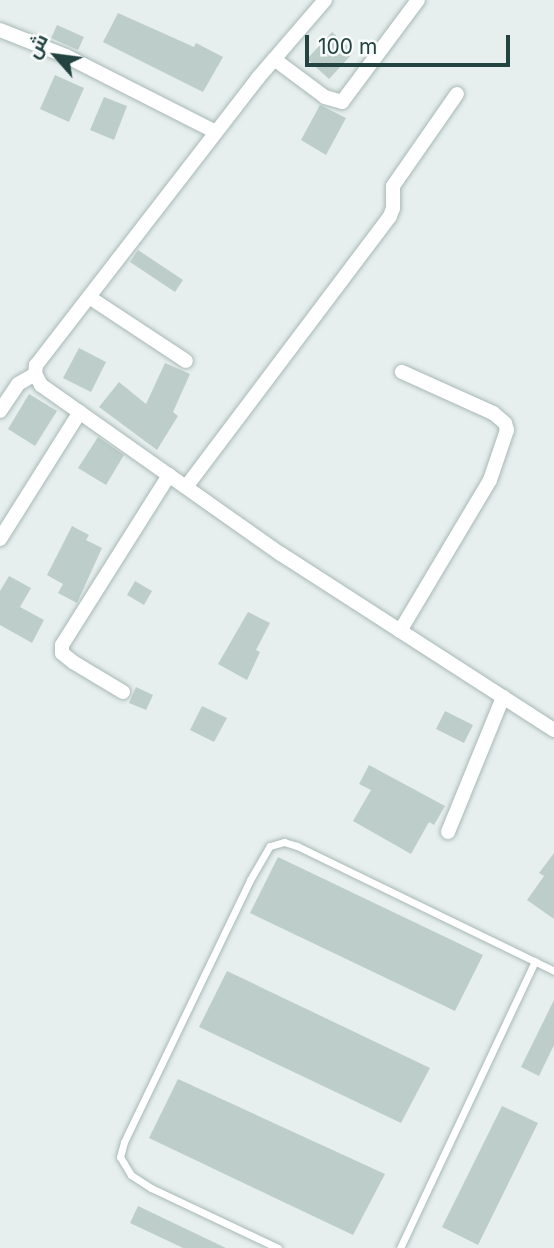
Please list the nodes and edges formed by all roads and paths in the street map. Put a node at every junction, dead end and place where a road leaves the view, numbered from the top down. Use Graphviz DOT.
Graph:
graph roads {
  1 [pos="325,0"];
  2 [pos="418,0"];
  3 [pos="0,30"];
  4 [pos="274,60"];
  5 [pos="457,94"];
  6 [pos="216,132"];
  7 [pos="89,297"];
  8 [pos="186,361"];
  9 [pos="402,372"];
  10 [pos="35,374"];
  11 [pos="0,411"];
  12 [pos="80,412"];
  13 [pos="169,475"];
  14 [pos="186,487"];
  15 [pos="0,539"];
  16 [pos="400,631"];
  17 [pos="123,692"];
  18 [pos="503,697"];
  19 [pos="554,730"];
  20 [pos="448,832"];
  21 [pos="534,961"];
  22 [pos="554,971"];
  23 [pos="278,1248"];
  24 [pos="400,1248"];
  1 -- 4 [label="street"];
  2 -- 4 [label="street"];
  3 -- 6 [label="street"];
  4 -- 6 [label="street"];
  5 -- 14 [label="street"];
  6 -- 7 [label="street"];
  7 -- 8 [label="street"];
  7 -- 10 [label="street"];
  9 -- 16 [label="street"];
  10 -- 11 [label="street"];
  10 -- 12 [label="street"];
  12 -- 13 [label="street"];
  12 -- 15 [label="street"];
  13 -- 14 [label="street"];
  13 -- 17 [label="street"];
  14 -- 16 [label="street"];
  16 -- 18 [label="street"];
  18 -- 19 [label="street"];
  18 -- 20 [label="street"];
  21 -- 22 [label="lane"];
  21 -- 23 [label="lane"];
  21 -- 24 [label="lane"];
}
